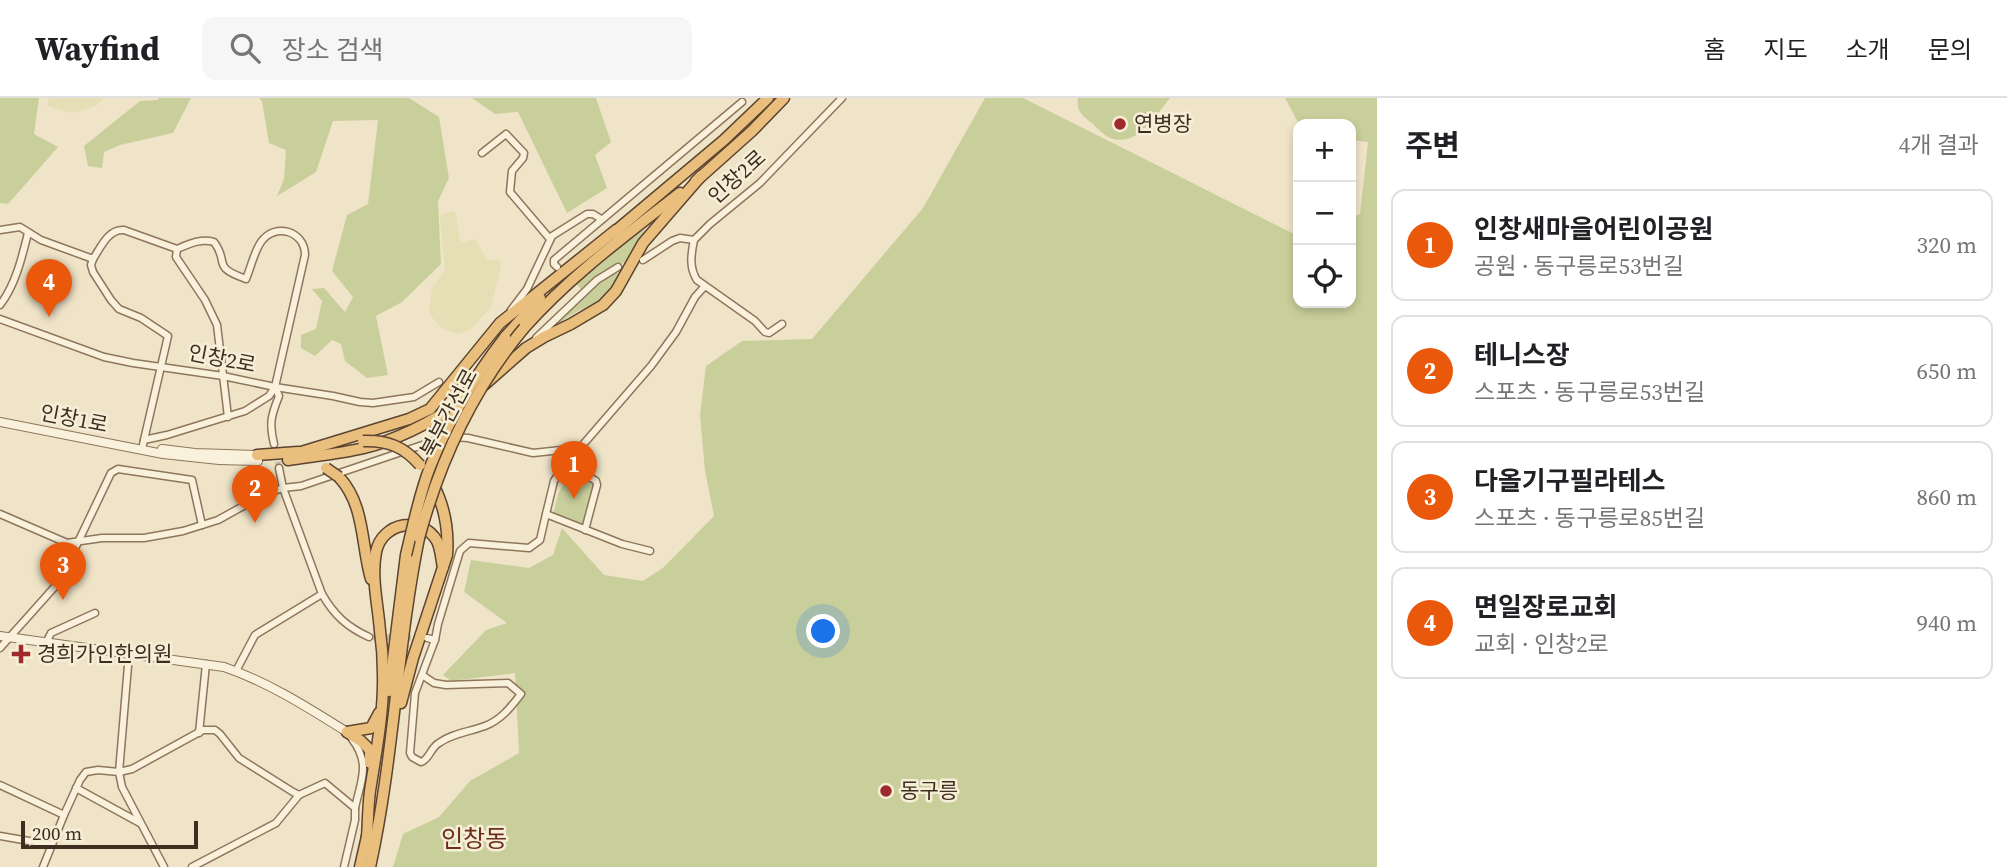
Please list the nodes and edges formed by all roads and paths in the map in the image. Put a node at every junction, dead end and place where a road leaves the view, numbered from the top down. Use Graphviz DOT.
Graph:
graph roads {
  1 [pos="768,98"];
  2 [pos="786,98"];
  3 [pos="842,98"];
  4 [pos="742,102"];
  5 [pos="482,153"];
  6 [pos="701,176"];
  7 [pos="601,219"];
  8 [pos="0,230"];
  9 [pos="616,230"];
  10 [pos="29,233"];
  11 [pos="550,239"];
  12 [pos="694,240"];
  13 [pos="177,249"];
  14 [pos="93,258"];
  15 [pos="643,260"];
  16 [pos="557,267"];
  17 [pos="618,267"];
  18 [pos="705,286"];
  19 [pos="575,287"];
  20 [pos="581,293"];
  21 [pos="0,304"];
  22 [pos="0,319"];
  23 [pos="501,322"];
  24 [pos="782,324"];
  25 [pos="526,348"];
  26 [pos="162,366"];
  27 [pos="223,376"];
  28 [pos="457,381"];
  29 [pos="439,382"];
  30 [pos="275,387"];
  31 [pos="228,417"];
  32 [pos="0,422"];
  33 [pos="143,444"];
  34 [pos="274,444"];
  35 [pos="580,448"];
  36 [pos="560,451"];
  37 [pos="293,456"];
  38 [pos="257,458"];
  39 [pos="565,464"];
  40 [pos="279,468"];
  41 [pos="585,474"];
  42 [pos="283,488"];
  43 [pos="0,514"];
  44 [pos="546,514"];
  45 [pos="202,525"];
  46 [pos="585,530"];
  47 [pos="79,540"];
  48 [pos="650,551"];
  49 [pos="443,567"];
  50 [pos="374,588"];
  51 [pos="322,594"];
  52 [pos="95,613"];
  53 [pos="0,636"];
  54 [pos="369,637"];
  55 [pos="10,638"];
  56 [pos="427,638"];
  57 [pos="435,640"];
  58 [pos="46,643"];
  59 [pos="0,648"];
  60 [pos="129,654"];
  61 [pos="206,664"];
  62 [pos="236,671"];
  63 [pos="422,675"];
  64 [pos="383,700"];
  65 [pos="346,732"];
  66 [pos="199,733"];
  67 [pos="393,733"];
  68 [pos="119,772"];
  69 [pos="0,785"];
  70 [pos="76,788"];
  71 [pos="370,792"];
  72 [pos="299,795"];
  73 [pos="355,807"];
  74 [pos="64,815"];
  75 [pos="140,823"];
  76 [pos="0,836"];
  77 [pos="367,838"];
  78 [pos="52,845"];
  79 [pos="43,867"];
  80 [pos="164,867"];
  81 [pos="192,867"];
  82 [pos="344,867"];
  83 [pos="360,867"];
  84 [pos="370,867"];
  1 -- 9 [label="highway, 북부간선로"];
  2 -- 6 [label="highway, 북부간선로"];
  3 -- 12 [label="street, 인창2로"];
  4 -- 7 [label="street"];
  5 -- 11 [label="street"];
  6 -- 25 [label="highway"];
  6 -- 67 [label="highway, 북부간선로, bridge"];
  7 -- 11 [label="street"];
  7 -- 16 [label="street"];
  8 -- 10 [label="street"];
  9 -- 23 [label="highway"];
  9 -- 77 [label="highway, 북부간선로, bridge"];
  10 -- 14 [label="street"];
  10 -- 21 [label="street"];
  11 -- 23 [label="street"];
  12 -- 15 [label="street, 인창2로"];
  12 -- 18 [label="street"];
  13 -- 14 [label="street"];
  13 -- 27 [label="street"];
  13 -- 30 [label="street"];
  14 -- 26 [label="street"];
  17 -- 20 [label="street"];
  18 -- 24 [label="street"];
  18 -- 35 [label="street"];
  19 -- 20 [label="street"];
  20 -- 25 [label="street"];
  22 -- 26 [label="street, 인창2로"];
  23 -- 37 [label="highway"];
  25 -- 28 [label="street"];
  25 -- 37 [label="highway"];
  26 -- 27 [label="street, 인창2로"];
  26 -- 33 [label="street"];
  27 -- 30 [label="street, 인창2로"];
  27 -- 31 [label="street"];
  29 -- 30 [label="street, 인창2로"];
  30 -- 31 [label="street"];
  30 -- 34 [label="street"];
  31 -- 33 [label="street"];
  32 -- 33 [label="street, 인창1로"];
  33 -- 38 [label="street, 인창1로"];
  35 -- 36 [label="street"];
  35 -- 39 [label="street"];
  35 -- 41 [label="street"];
  36 -- 39 [label="street"];
  36 -- 42 [label="street"];
  37 -- 38 [label="highway"];
  37 -- 49 [label="highway, bridge"];
  37 -- 50 [label="highway, bridge"];
  39 -- 41 [label="street"];
  39 -- 44 [label="street"];
  40 -- 42 [label="street"];
  41 -- 46 [label="street"];
  42 -- 45 [label="street"];
  42 -- 51 [label="street"];
  43 -- 47 [label="street"];
  44 -- 46 [label="street"];
  44 -- 57 [label="street"];
  45 -- 47 [label="street"];
  45 -- 47 [label="street"];
  46 -- 48 [label="street"];
  47 -- 55 [label="street"];
  49 -- 50 [label="highway"];
  49 -- 67 [label="highway"];
  50 -- 64 [label="highway"];
  51 -- 54 [label="street"];
  51 -- 62 [label="street"];
  52 -- 58 [label="street"];
  53 -- 55 [label="street"];
  55 -- 58 [label="street"];
  55 -- 59 [label="street"];
  56 -- 57 [label="street"];
  57 -- 63 [label="street"];
  58 -- 60 [label="street"];
  60 -- 61 [label="street"];
  60 -- 68 [label="street"];
  61 -- 62 [label="street"];
  61 -- 66 [label="street"];
  62 -- 65 [label="street"];
  63 -- 63 [label="street"];
  64 -- 65 [label="highway"];
  64 -- 71 [label="highway"];
  65 -- 71 [label="highway"];
  65 -- 73 [label="street"];
  66 -- 68 [label="street"];
  66 -- 72 [label="street"];
  67 -- 84 [label="highway, 북부간선로"];
  68 -- 70 [label="street"];
  68 -- 75 [label="street"];
  69 -- 74 [label="street"];
  70 -- 74 [label="street"];
  70 -- 75 [label="street"];
  71 -- 77 [label="highway"];
  72 -- 73 [label="street"];
  72 -- 81 [label="street"];
  73 -- 82 [label="street"];
  74 -- 78 [label="street"];
  75 -- 80 [label="street"];
  76 -- 78 [label="street"];
  77 -- 83 [label="highway, 북부간선로"];
  78 -- 79 [label="street"];
}
